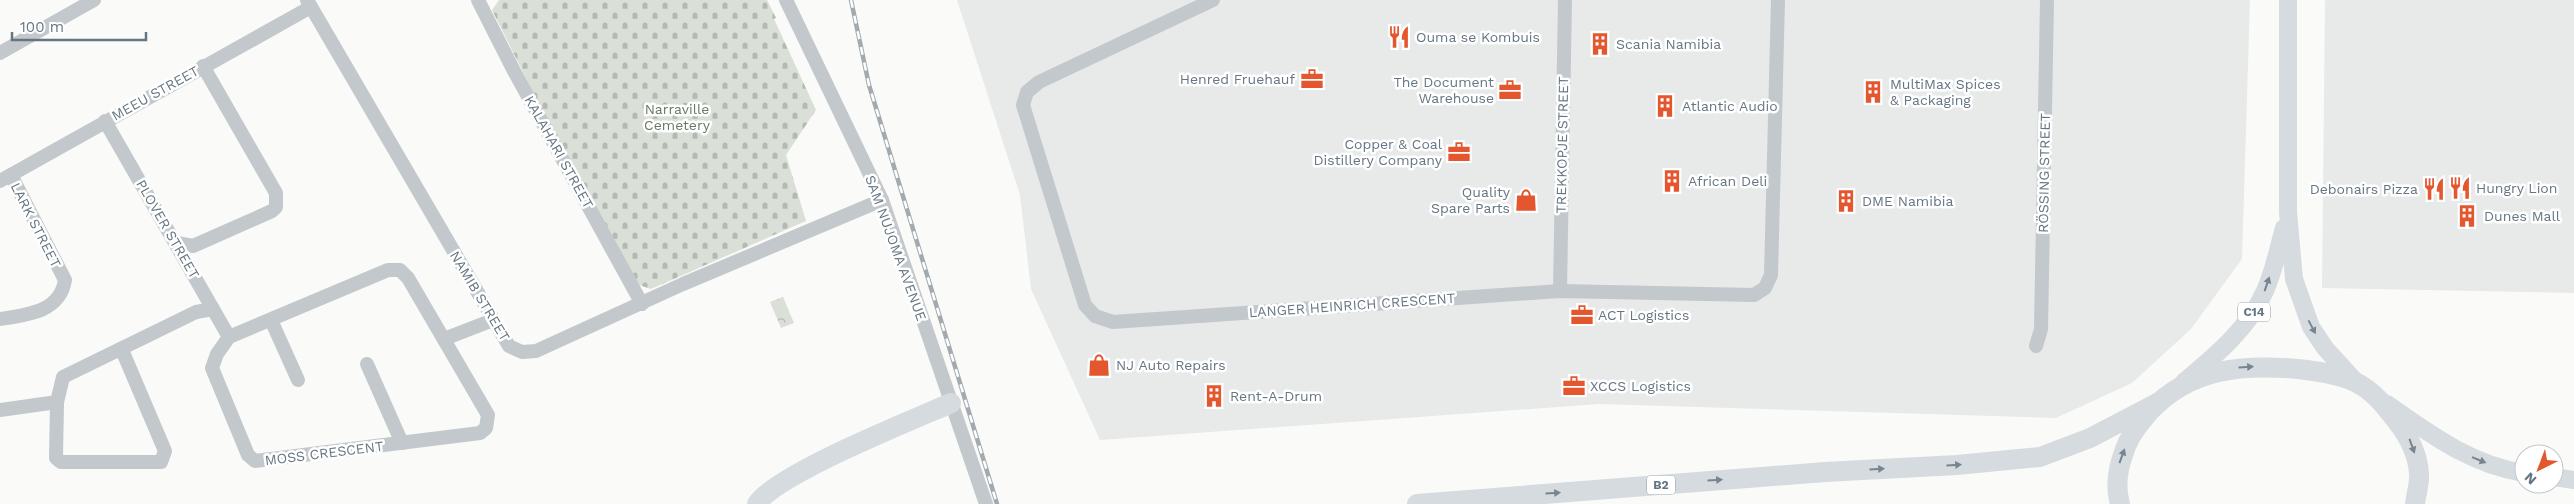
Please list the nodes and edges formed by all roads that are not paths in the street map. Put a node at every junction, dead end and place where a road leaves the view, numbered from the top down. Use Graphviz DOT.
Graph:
graph roads {
  1 [pos="94,0"];
  2 [pos="478,0"];
  3 [pos="786,0"];
  4 [pos="1213,0"];
  5 [pos="1565,0"];
  6 [pos="1778,0"];
  7 [pos="2047,0"];
  8 [pos="2288,0"];
  9 [pos="309,3"];
  10 [pos="0,53"];
  11 [pos="203,66"];
  12 [pos="105,121"];
  13 [pos="5,178"];
  14 [pos="882,200"];
  15 [pos="2288,212"];
  16 [pos="177,243"];
  17 [pos="1560,290"];
  18 [pos="642,304"];
  19 [pos="214,310"];
  20 [pos="0,318"];
  21 [pos="271,320"];
  22 [pos="493,320"];
  23 [pos="229,337"];
  24 [pos="444,339"];
  25 [pos="2036,346"];
  26 [pos="122,350"];
  27 [pos="367,364"];
  28 [pos="298,380"];
  29 [pos="2356,382"];
  30 [pos="2180,386"];
  31 [pos="2378,398"];
  32 [pos="57,402"];
  33 [pos="2159,402"];
  34 [pos="951,403"];
  35 [pos="0,410"];
  36 [pos="402,443"];
  37 [pos="2514,471"];
  38 [pos="767,499"];
  39 [pos="757,504"];
  40 [pos="986,504"];
  41 [pos="1417,504"];
  42 [pos="2120,504"];
  43 [pos="2415,504"];
  1 -- 10 [label="street"];
  2 -- 18 [label="street, KALAHARI STREET"];
  3 -- 14 [label="street, SAM NUJOMA AVENUE"];
  4 -- 17 [label="street, LANGER HEINRICH CRESCENT"];
  5 -- 17 [label="street, TREKKOPJE STREET"];
  6 -- 17 [label="street, LANGER HEINRICH CRESCENT"];
  7 -- 25 [label="street, RÖSSING STREET"];
  8 -- 15 [label="main road, C14"];
  9 -- 11 [label="street, MEEU STREET"];
  9 -- 22 [label="street, NAMIB STREET"];
  11 -- 12 [label="street, MEEU STREET"];
  11 -- 16 [label="street"];
  12 -- 13 [label="street, MEEU STREET"];
  12 -- 16 [label="street, PLOVER STREET"];
  13 -- 20 [label="street, LARK STREET"];
  14 -- 18 [label="street, NAMIB STREET"];
  14 -- 34 [label="street, SAM NUJOMA AVENUE"];
  15 -- 29 [label="main road, C14, one-way"];
  30 -- 15 [label="main road, C14, one-way"];
  16 -- 19 [label="street, PLOVER STREET"];
  18 -- 22 [label="street, NAMIB STREET"];
  19 -- 23 [label="street, PLOVER STREET"];
  19 -- 26 [label="street"];
  21 -- 23 [label="street, MOSS CRESCENT"];
  21 -- 24 [label="street, MOSS CRESCENT"];
  21 -- 28 [label="street"];
  22 -- 24 [label="street"];
  23 -- 36 [label="street, MOSS CRESCENT"];
  24 -- 36 [label="street, MOSS CRESCENT"];
  26 -- 32 [label="street"];
  26 -- 32 [label="street"];
  27 -- 36 [label="street"];
  30 -- 29 [label="highway, one-way"];
  29 -- 31 [label="highway"];
  30 -- 33 [label="highway"];
  31 -- 37 [label="main road, one-way"];
  31 -- 43 [label="highway, one-way"];
  32 -- 35 [label="street"];
  41 -- 33 [label="highway, B2, one-way"];
  42 -- 33 [label="highway, one-way"];
  34 -- 38 [label="highway"];
  34 -- 40 [label="street, SAM NUJOMA AVENUE"];
  38 -- 39 [label="highway"];
}
